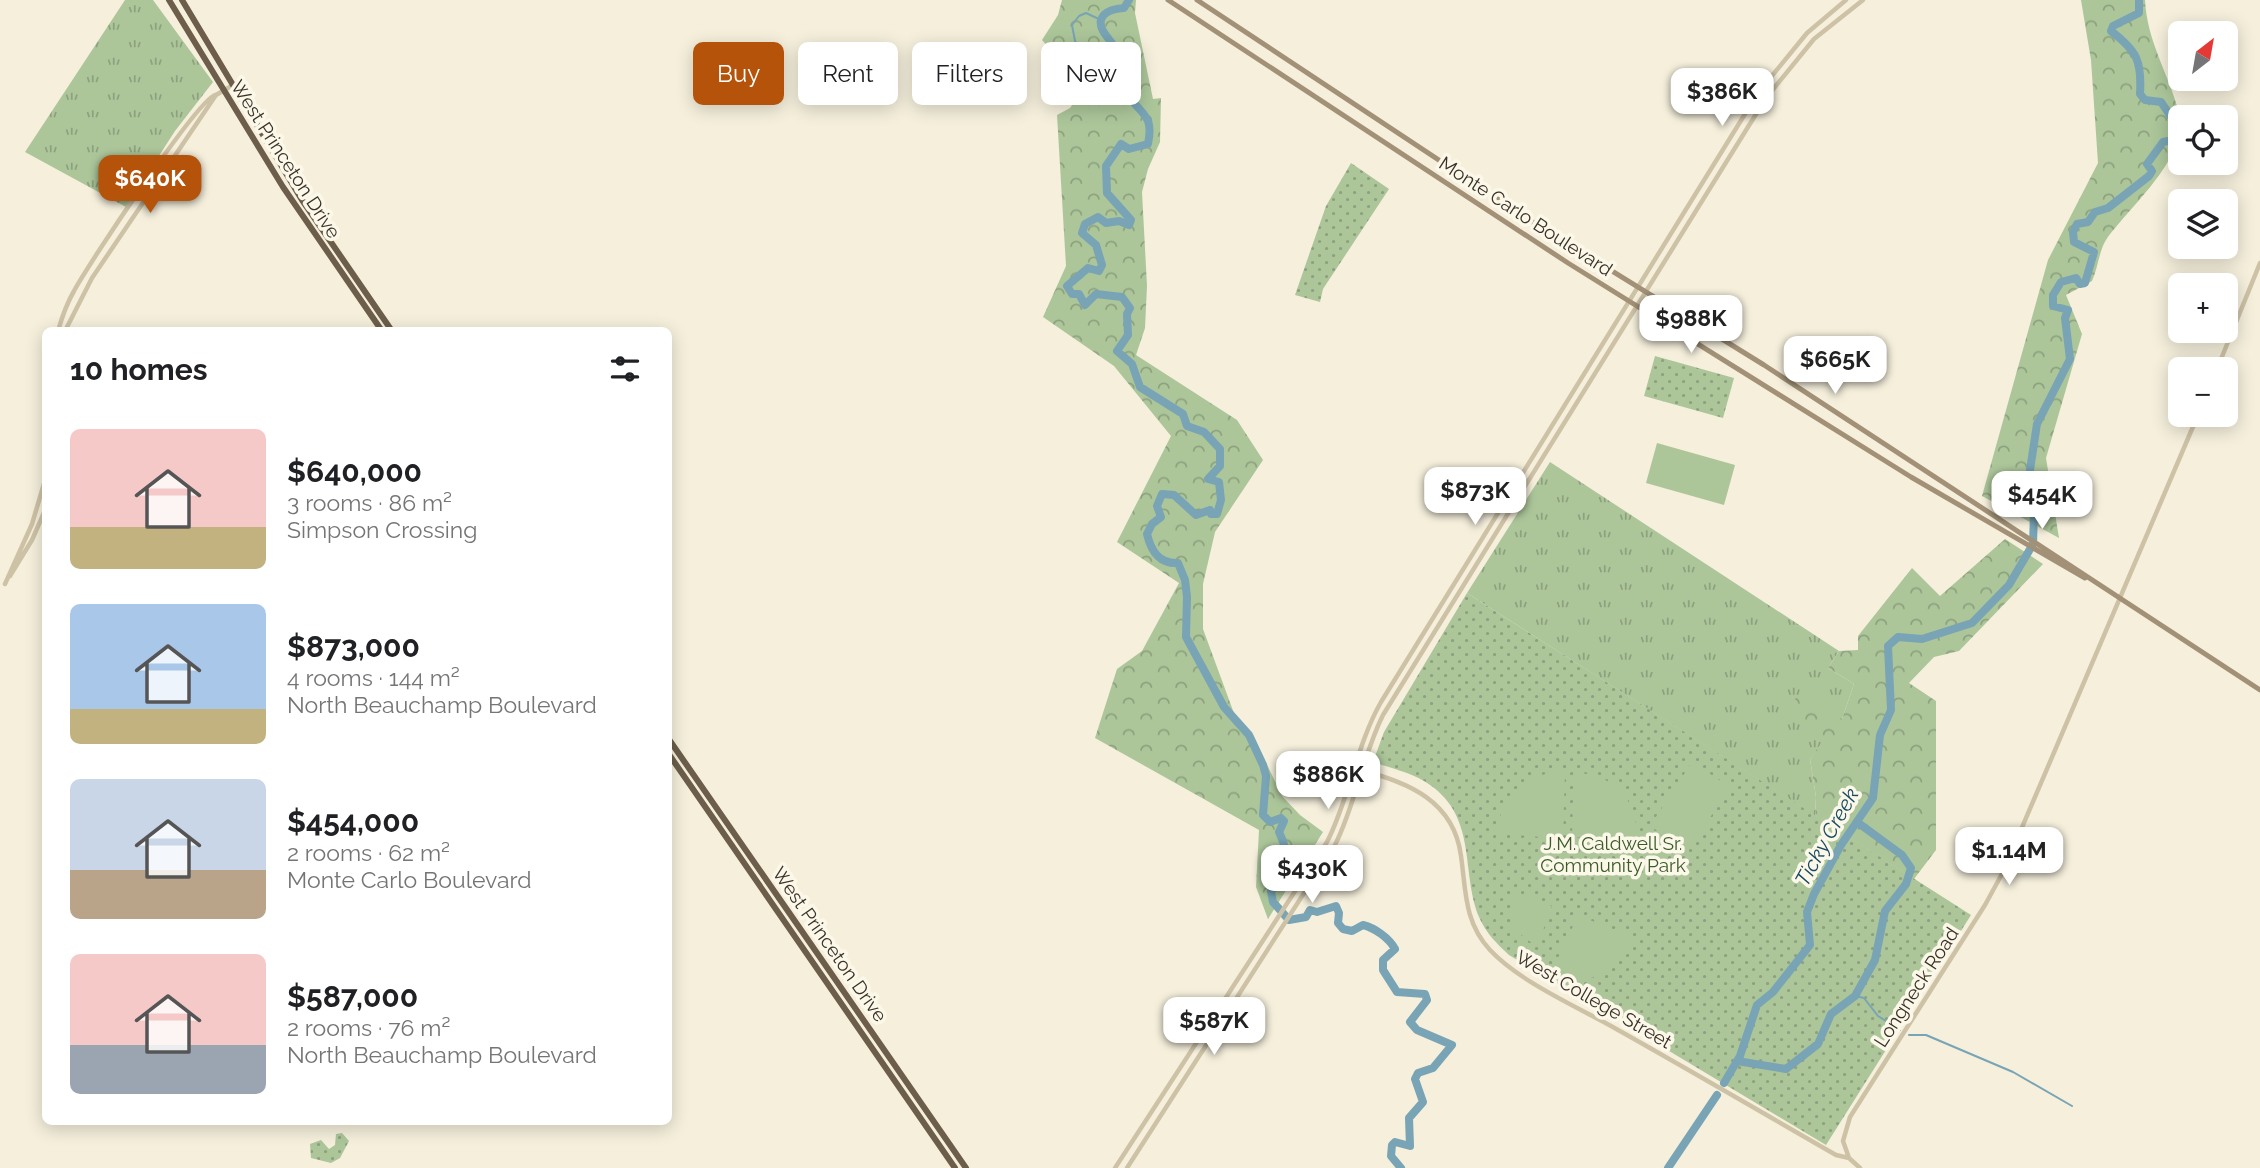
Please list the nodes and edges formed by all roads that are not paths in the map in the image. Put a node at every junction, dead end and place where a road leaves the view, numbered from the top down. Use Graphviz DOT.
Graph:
graph roads {
  1 [pos="169,0"];
  2 [pos="182,0"];
  3 [pos="1168,0"];
  4 [pos="1197,0"];
  5 [pos="1846,0"];
  6 [pos="1863,0"];
  7 [pos="233,85"];
  8 [pos="219,92"];
  9 [pos="188,122"];
  10 [pos="194,127"];
  11 [pos="2260,263"];
  12 [pos="1638,289"];
  13 [pos="1646,295"];
  14 [pos="1630,302"];
  15 [pos="1638,307"];
  16 [pos="60,327"];
  17 [pos="67,327"];
  18 [pos="379,327"];
  19 [pos="390,327"];
  20 [pos="2222,357"];
  21 [pos="2193,427"];
  22 [pos="42,495"];
  23 [pos="42,517"];
  24 [pos="2013,532"];
  25 [pos="5,584"];
  26 [pos="0,592"];
  27 [pos="2120,600"];
  28 [pos="2260,690"];
  29 [pos="672,744"];
  30 [pos="672,759"];
  31 [pos="1355,769"];
  32 [pos="1362,771"];
  33 [pos="929,1115"];
  34 [pos="922,1120"];
  35 [pos="1849,1158"];
  36 [pos="955,1168"];
  37 [pos="966,1168"];
  38 [pos="1115,1168"];
  39 [pos="1127,1168"];
  40 [pos="1860,1168"];
  1 -- 8 [label="highway, West Princeton Drive"];
  2 -- 7 [label="highway, West Princeton Drive"];
  3 -- 14 [label="main road, Monte Carlo Boulevard"];
  4 -- 12 [label="main road, Monte Carlo Boulevard"];
  5 -- 12 [label="street"];
  6 -- 13 [label="street"];
  7 -- 8 [label="street"];
  7 -- 19 [label="highway, West Princeton Drive"];
  8 -- 9 [label="street"];
  8 -- 10 [label="street"];
  8 -- 18 [label="highway, West Princeton Drive"];
  9 -- 10 [label="street"];
  9 -- 16 [label="street"];
  10 -- 17 [label="street"];
  11 -- 20 [label="street"];
  12 -- 13 [label="main road, Monte Carlo Boulevard"];
  12 -- 14 [label="street"];
  13 -- 15 [label="street"];
  13 -- 24 [label="main road, Monte Carlo Boulevard"];
  14 -- 15 [label="main road, Monte Carlo Boulevard"];
  14 -- 31 [label="street"];
  15 -- 24 [label="main road, Monte Carlo Boulevard"];
  15 -- 32 [label="street"];
  21 -- 27 [label="street, Longneck Road"];
  22 -- 25 [label="street"];
  23 -- 25 [label="street"];
  24 -- 27 [label="main road, Monte Carlo Boulevard"];
  25 -- 26 [label="street"];
  27 -- 28 [label="main road, Monte Carlo Boulevard"];
  27 -- 35 [label="street, Longneck Road"];
  29 -- 33 [label="highway, West Princeton Drive"];
  30 -- 34 [label="highway, West Princeton Drive"];
  31 -- 32 [label="street, West College Street"];
  31 -- 38 [label="street"];
  32 -- 35 [label="street, West College Street"];
  32 -- 39 [label="street"];
  33 -- 34 [label="highway"];
  33 -- 37 [label="highway, West Princeton Drive"];
  34 -- 36 [label="highway, West Princeton Drive"];
  35 -- 40 [label="street, West College Street"];
}
